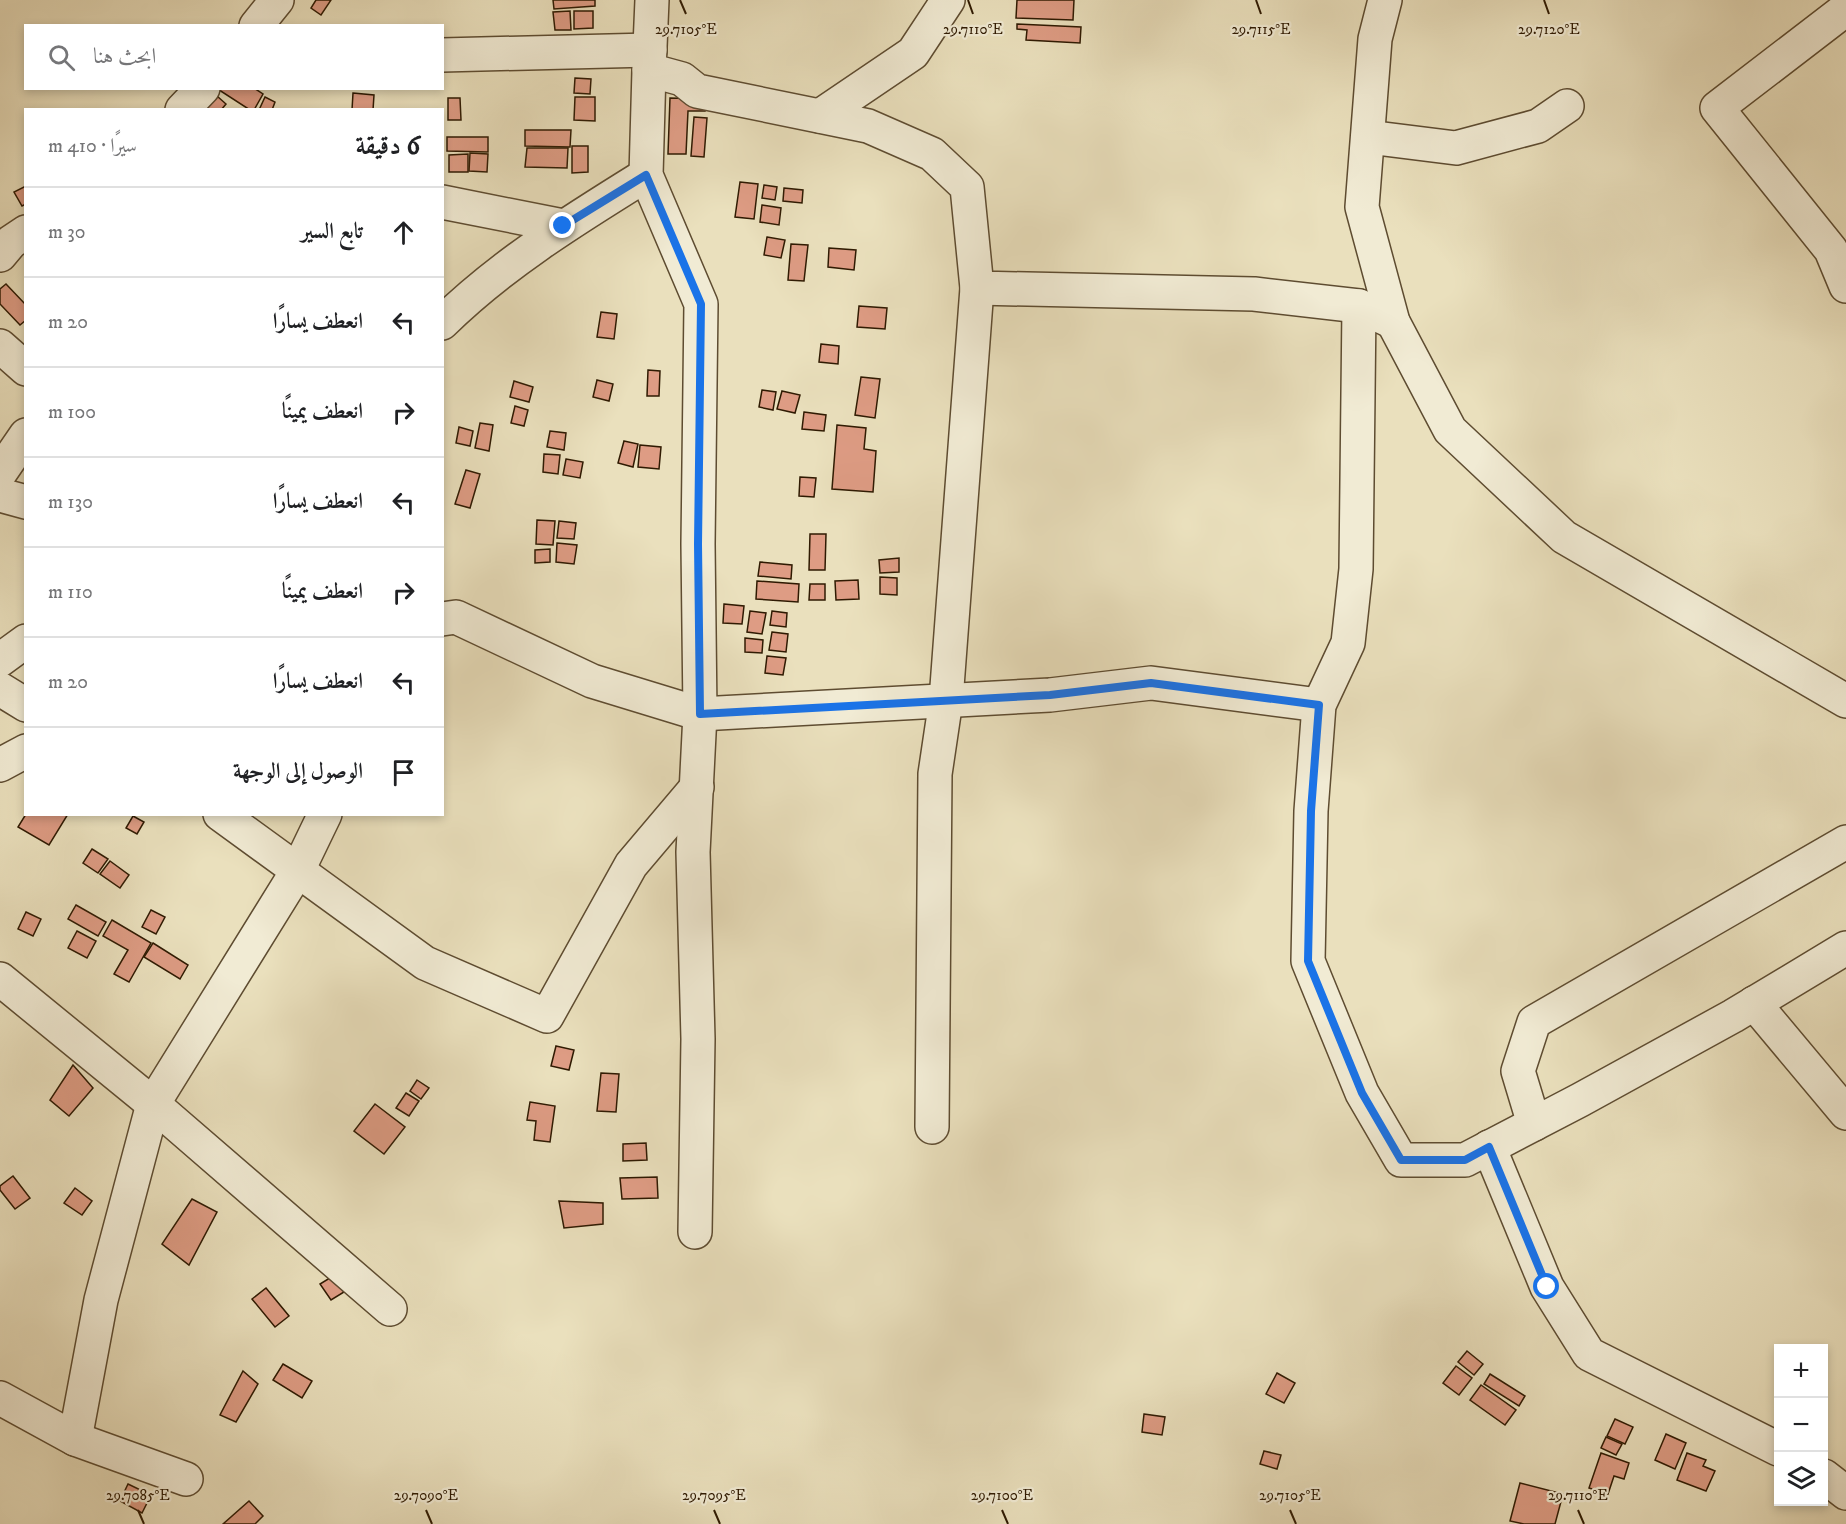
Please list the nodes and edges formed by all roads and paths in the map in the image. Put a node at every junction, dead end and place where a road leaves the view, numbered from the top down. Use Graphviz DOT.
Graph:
graph roads {
  1 [pos="277,0"];
  2 [pos="652,0"];
  3 [pos="948,0"];
  4 [pos="1385,0"];
  5 [pos="1831,0"];
  6 [pos="1846,9"];
  7 [pos="258,24"];
  8 [pos="444,55"];
  9 [pos="649,60"];
  10 [pos="201,90"];
  11 [pos="1567,106"];
  12 [pos="184,108"];
  13 [pos="820,116"];
  14 [pos="1368,137"];
  15 [pos="646,175"];
  16 [pos="444,202"];
  17 [pos="563,226"];
  18 [pos="24,233"];
  19 [pos="1839,244"];
  20 [pos="0,255"];
  21 [pos="1846,286"];
  22 [pos="977,288"];
  23 [pos="1359,306"];
  24 [pos="444,321"];
  25 [pos="1393,322"];
  26 [pos="0,346"];
  27 [pos="24,367"];
  28 [pos="24,438"];
  29 [pos="0,473"];
  30 [pos="0,495"];
  31 [pos="24,501"];
  32 [pos="444,619"];
  33 [pos="24,642"];
  34 [pos="0,660"];
  35 [pos="0,689"];
  36 [pos="946,700"];
  37 [pos="1846,700"];
  38 [pos="24,704"];
  39 [pos="1319,705"];
  40 [pos="700,714"];
  41 [pos="24,752"];
  42 [pos="0,765"];
  43 [pos="697,787"];
  44 [pos="223,816"];
  45 [pos="324,816"];
  46 [pos="1846,842"];
  47 [pos="298,870"];
  48 [pos="1846,948"];
  49 [pos="0,979"];
  50 [pos="1754,1003"];
  51 [pos="153,1104"];
  52 [pos="1846,1113"];
  53 [pos="1534,1124"];
  54 [pos="932,1127"];
  55 [pos="1489,1147"];
  56 [pos="695,1232"];
  57 [pos="390,1309"];
  58 [pos="0,1398"];
  59 [pos="75,1439"];
  60 [pos="1774,1447"];
  61 [pos="186,1479"];
  62 [pos="1828,1479"];
  63 [pos="1846,1493"];
  1 -- 7 [label="street"];
  2 -- 9 [label="street"];
  3 -- 13 [label="street"];
  4 -- 14 [label="street"];
  5 -- 6 [label="street"];
  6 -- 19 [label="street"];
  8 -- 9 [label="street"];
  9 -- 13 [label="street"];
  9 -- 15 [label="street"];
  10 -- 12 [label="street"];
  11 -- 14 [label="street"];
  13 -- 22 [label="street"];
  14 -- 25 [label="street"];
  15 -- 17 [label="street"];
  15 -- 40 [label="street"];
  16 -- 17 [label="street"];
  17 -- 24 [label="street"];
  18 -- 20 [label="street"];
  19 -- 21 [label="street"];
  22 -- 23 [label="street"];
  22 -- 36 [label="street"];
  23 -- 25 [label="street"];
  23 -- 39 [label="street"];
  25 -- 37 [label="street"];
  26 -- 27 [label="street"];
  28 -- 29 [label="street"];
  30 -- 31 [label="street"];
  32 -- 40 [label="street"];
  33 -- 34 [label="street"];
  35 -- 38 [label="street"];
  36 -- 39 [label="street"];
  36 -- 40 [label="street"];
  36 -- 54 [label="street"];
  39 -- 55 [label="street"];
  40 -- 43 [label="street"];
  41 -- 42 [label="street"];
  43 -- 47 [label="street"];
  43 -- 56 [label="street"];
  44 -- 47 [label="street"];
  45 -- 47 [label="street"];
  46 -- 53 [label="street"];
  47 -- 51 [label="street"];
  48 -- 50 [label="street"];
  49 -- 51 [label="street"];
  50 -- 52 [label="street"];
  50 -- 53 [label="street"];
  51 -- 57 [label="street"];
  51 -- 59 [label="street"];
  53 -- 55 [label="street"];
  55 -- 60 [label="street"];
  58 -- 59 [label="street"];
  59 -- 61 [label="street"];
  62 -- 63 [label="street"];
}
